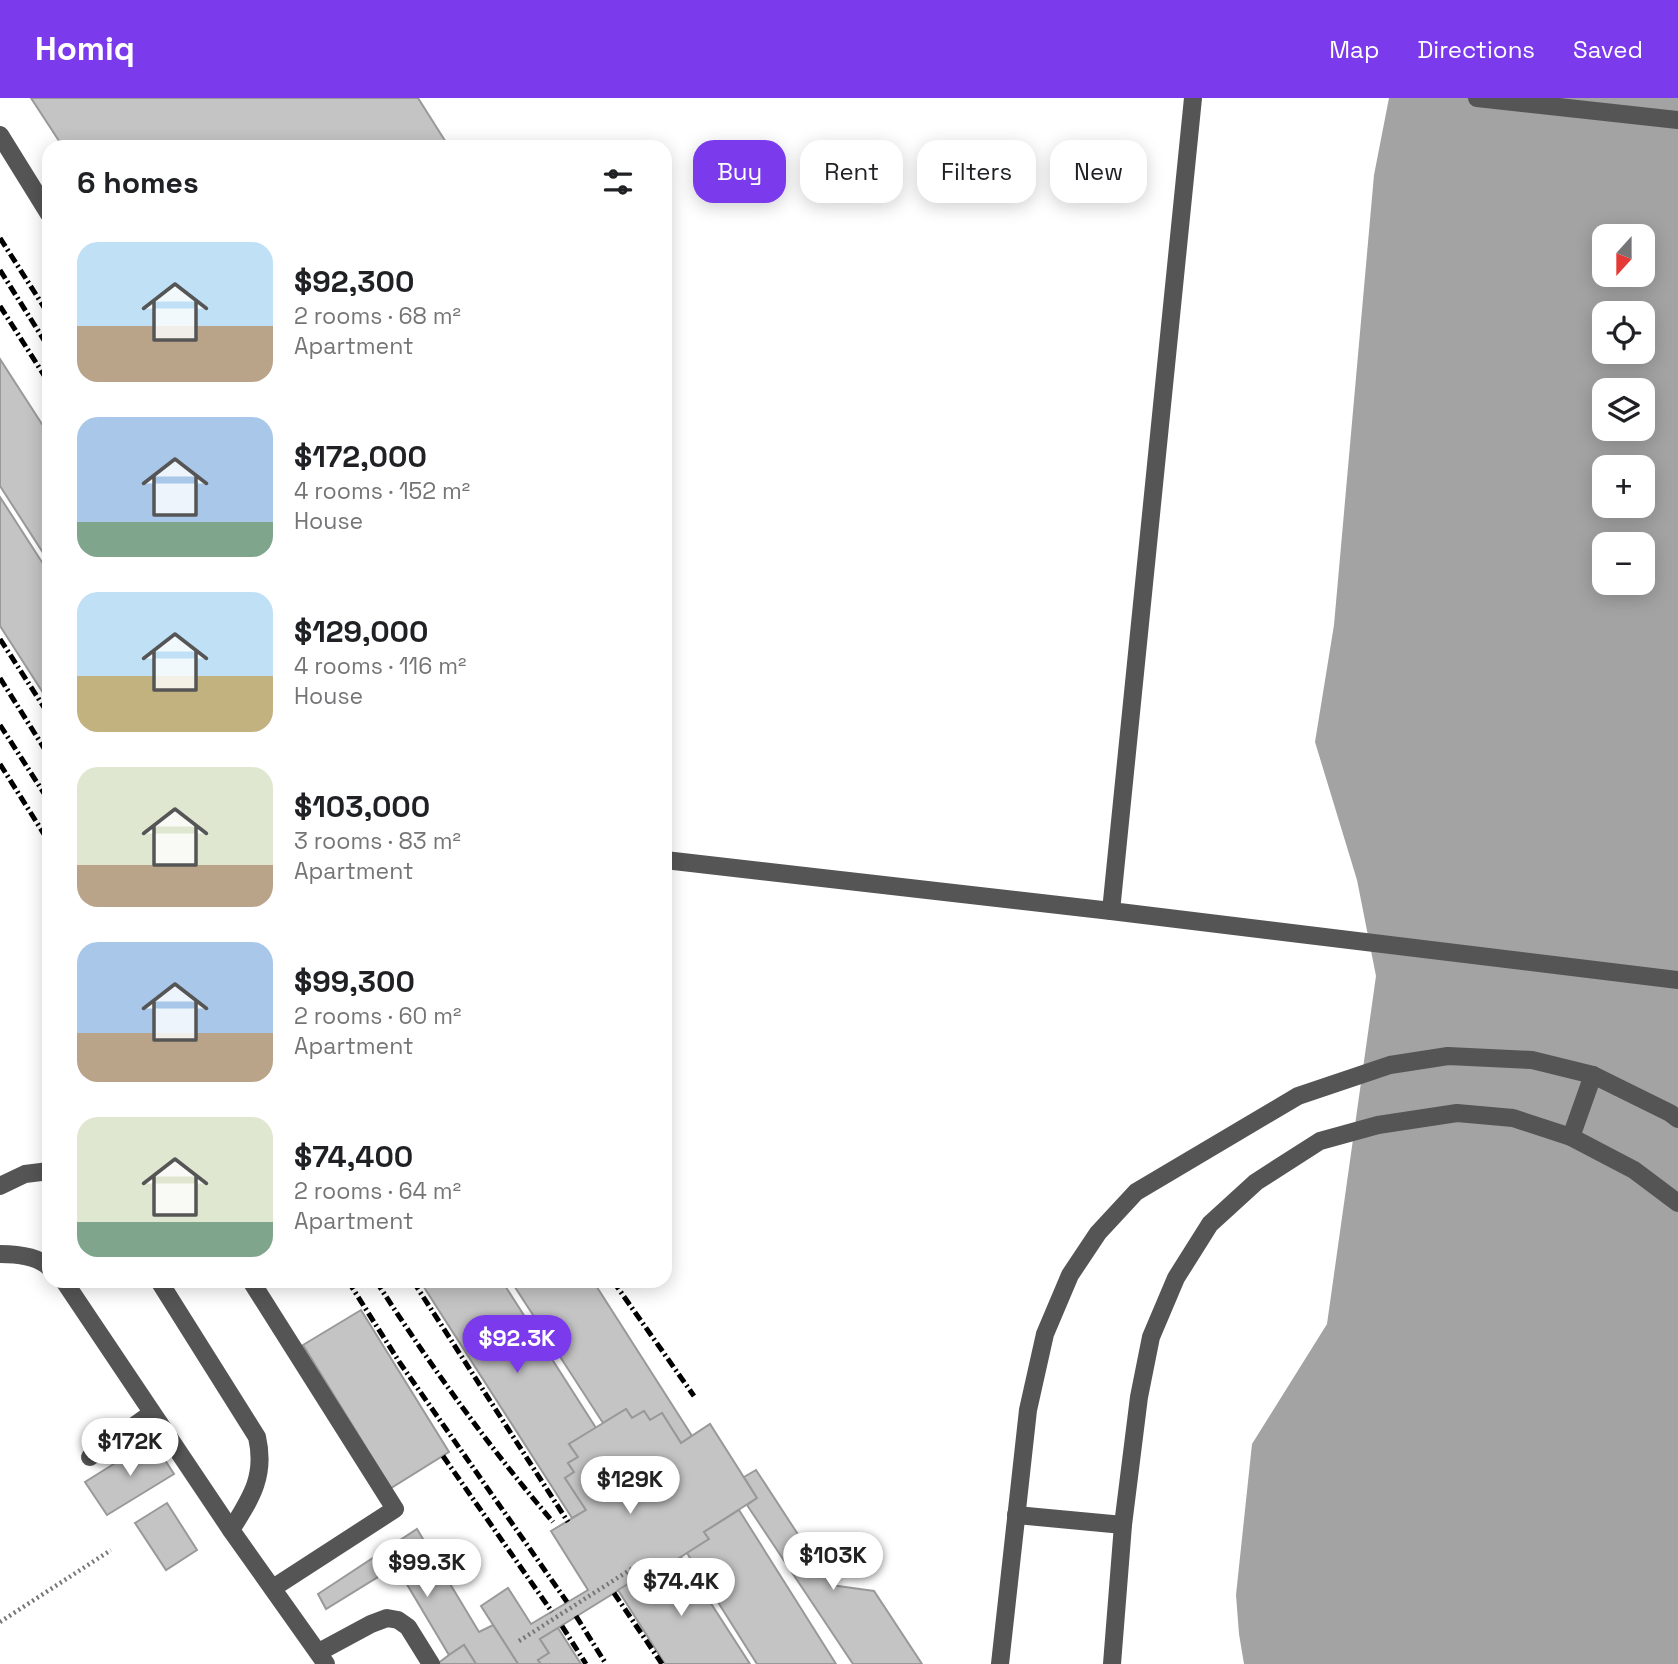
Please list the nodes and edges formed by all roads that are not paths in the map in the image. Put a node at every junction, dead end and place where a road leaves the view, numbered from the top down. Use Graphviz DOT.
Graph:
graph roads {
  1 [pos="1193,98"];
  2 [pos="1476,98"];
  3 [pos="1678,120"];
  4 [pos="0,135"];
  5 [pos="42,203"];
  6 [pos="672,861"];
  7 [pos="1111,911"];
  8 [pos="1678,980"];
  9 [pos="1593,1075"];
  10 [pos="1678,1119"];
  11 [pos="1572,1137"];
  12 [pos="42,1172"];
  13 [pos="0,1186"];
  14 [pos="1678,1203"];
  15 [pos="0,1254"];
  16 [pos="42,1261"];
  17 [pos="69,1288"];
  18 [pos="163,1288"];
  19 [pos="255,1288"];
  20 [pos="152,1413"];
  21 [pos="90,1457"];
  22 [pos="1016,1515"];
  23 [pos="1123,1525"];
  24 [pos="230,1530"];
  25 [pos="273,1588"];
  26 [pos="323,1658"];
  27 [pos="432,1664"];
  28 [pos="1000,1664"];
  29 [pos="1112,1664"];
  1 -- 7 [label="lane"];
  2 -- 3 [label="lane"];
  4 -- 5 [label="lane"];
  6 -- 7 [label="lane"];
  7 -- 8 [label="lane"];
  9 -- 10 [label="lane"];
  9 -- 11 [label="lane"];
  9 -- 22 [label="lane"];
  11 -- 14 [label="lane"];
  11 -- 23 [label="lane"];
  12 -- 13 [label="lane"];
  15 -- 16 [label="lane"];
  17 -- 20 [label="lane"];
  18 -- 24 [label="lane"];
  19 -- 25 [label="lane"];
  20 -- 21 [label="lane"];
  20 -- 24 [label="lane"];
  22 -- 23 [label="lane"];
  22 -- 28 [label="lane"];
  23 -- 29 [label="lane"];
  24 -- 25 [label="lane"];
  25 -- 26 [label="lane"];
  26 -- 27 [label="lane"];
}
